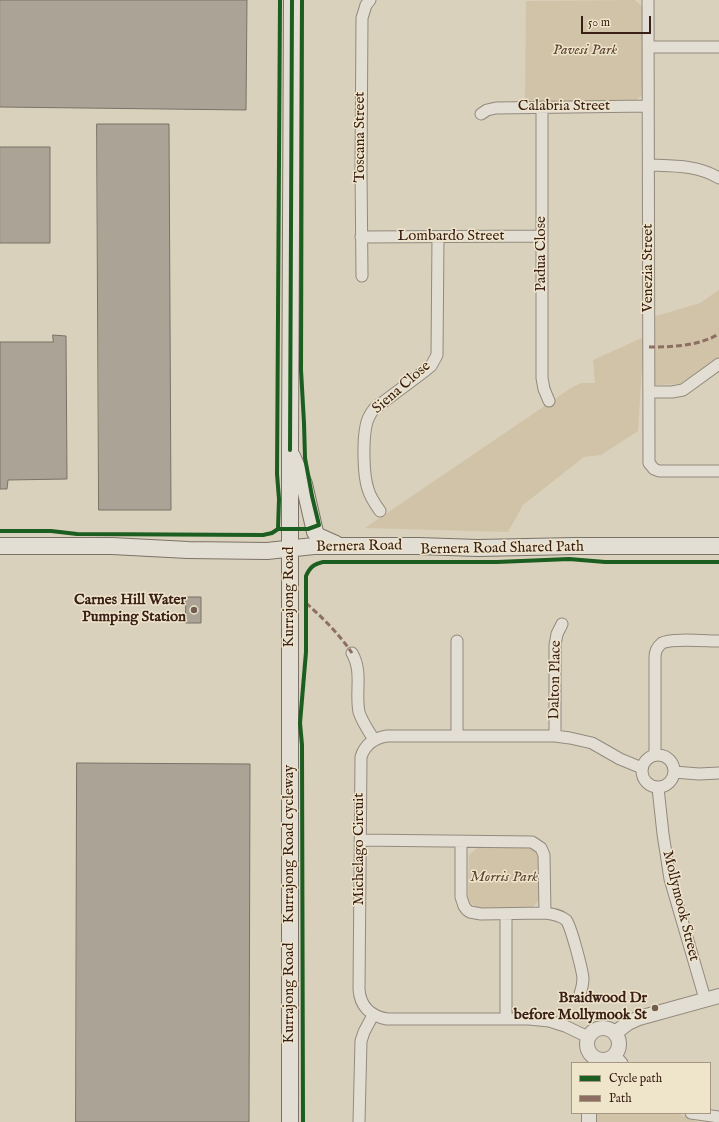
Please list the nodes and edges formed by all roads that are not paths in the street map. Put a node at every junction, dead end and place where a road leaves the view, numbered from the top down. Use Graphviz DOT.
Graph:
graph roads {
  1 [pos="292,0"];
  2 [pos="370,0"];
  3 [pos="648,0"];
  4 [pos="649,47"];
  5 [pos="719,47"];
  6 [pos="648,106"];
  7 [pos="542,107"];
  8 [pos="481,114"];
  9 [pos="649,166"];
  10 [pos="719,178"];
  11 [pos="541,236"];
  12 [pos="361,237"];
  13 [pos="438,237"];
  14 [pos="362,276"];
  15 [pos="719,364"];
  16 [pos="649,392"];
  17 [pos="549,401"];
  18 [pos="290,450"];
  19 [pos="719,471"];
  20 [pos="380,511"];
  21 [pos="0,546"];
  22 [pos="340,546"];
  23 [pos="719,546"];
  24 [pos="290,549"];
  25 [pos="562,624"];
  26 [pos="457,641"];
  27 [pos="719,641"];
  28 [pos="352,653"];
  29 [pos="457,736"];
  30 [pos="555,736"];
  31 [pos="374,740"];
  32 [pos="655,755"];
  33 [pos="642,768"];
  34 [pos="674,772"];
  35 [pos="719,773"];
  36 [pos="658,788"];
  37 [pos="360,840"];
  38 [pos="461,841"];
  39 [pos="545,913"];
  40 [pos="506,914"];
  41 [pos="580,994"];
  42 [pos="719,996"];
  43 [pos="705,1000"];
  44 [pos="374,1015"];
  45 [pos="506,1018"];
  46 [pos="615,1033"];
  47 [pos="588,1037"];
  48 [pos="619,1059"];
  49 [pos="597,1061"];
  50 [pos="698,1114"];
  51 [pos="719,1117"];
  52 [pos="290,1122"];
  53 [pos="360,1122"];
  1 -- 18 [label="main road, Kurrajong Road"];
  2 -- 12 [label="street, Toscana Street"];
  3 -- 4 [label="street, Venezia Street"];
  4 -- 5 [label="street"];
  4 -- 6 [label="street, Venezia Street"];
  6 -- 7 [label="street, Calabria Street"];
  6 -- 9 [label="street, Venezia Street"];
  7 -- 8 [label="street, Calabria Street"];
  7 -- 11 [label="street, Padua Close"];
  9 -- 10 [label="street"];
  9 -- 16 [label="street, Venezia Street"];
  11 -- 13 [label="street, Lombardo Street"];
  11 -- 17 [label="street, Padua Close"];
  12 -- 13 [label="street, Lombardo Street"];
  12 -- 14 [label="street, Toscana Street"];
  13 -- 20 [label="street, Siena Close"];
  15 -- 16 [label="street"];
  16 -- 19 [label="street, Venezia Street"];
  18 -- 22 [label="main road"];
  18 -- 24 [label="main road, Kurrajong Road"];
  21 -- 24 [label="main road, Bernera Road"];
  22 -- 23 [label="main road, Bernera Road"];
  22 -- 24 [label="main road, Bernera Road"];
  24 -- 52 [label="main road, Kurrajong Road"];
  25 -- 30 [label="street, Dalton Place"];
  26 -- 29 [label="street"];
  27 -- 32 [label="street"];
  28 -- 31 [label="street"];
  29 -- 30 [label="street"];
  29 -- 31 [label="street"];
  30 -- 33 [label="street"];
  31 -- 37 [label="street, Michelago Circuit"];
  32 -- 33 [label="street"];
  32 -- 34 [label="street"];
  33 -- 36 [label="street"];
  34 -- 35 [label="street"];
  34 -- 36 [label="street"];
  36 -- 43 [label="street, Mollymook Street"];
  37 -- 38 [label="street"];
  37 -- 44 [label="street, Michelago Circuit"];
  38 -- 39 [label="street"];
  38 -- 40 [label="street"];
  39 -- 40 [label="street"];
  39 -- 41 [label="street"];
  40 -- 45 [label="street"];
  42 -- 43 [label="street"];
  43 -- 46 [label="street"];
  44 -- 45 [label="street"];
  44 -- 53 [label="street"];
  45 -- 47 [label="street"];
  46 -- 47 [label="street"];
  46 -- 48 [label="street"];
  47 -- 49 [label="street"];
  48 -- 49 [label="street"];
  50 -- 51 [label="street"];
}
